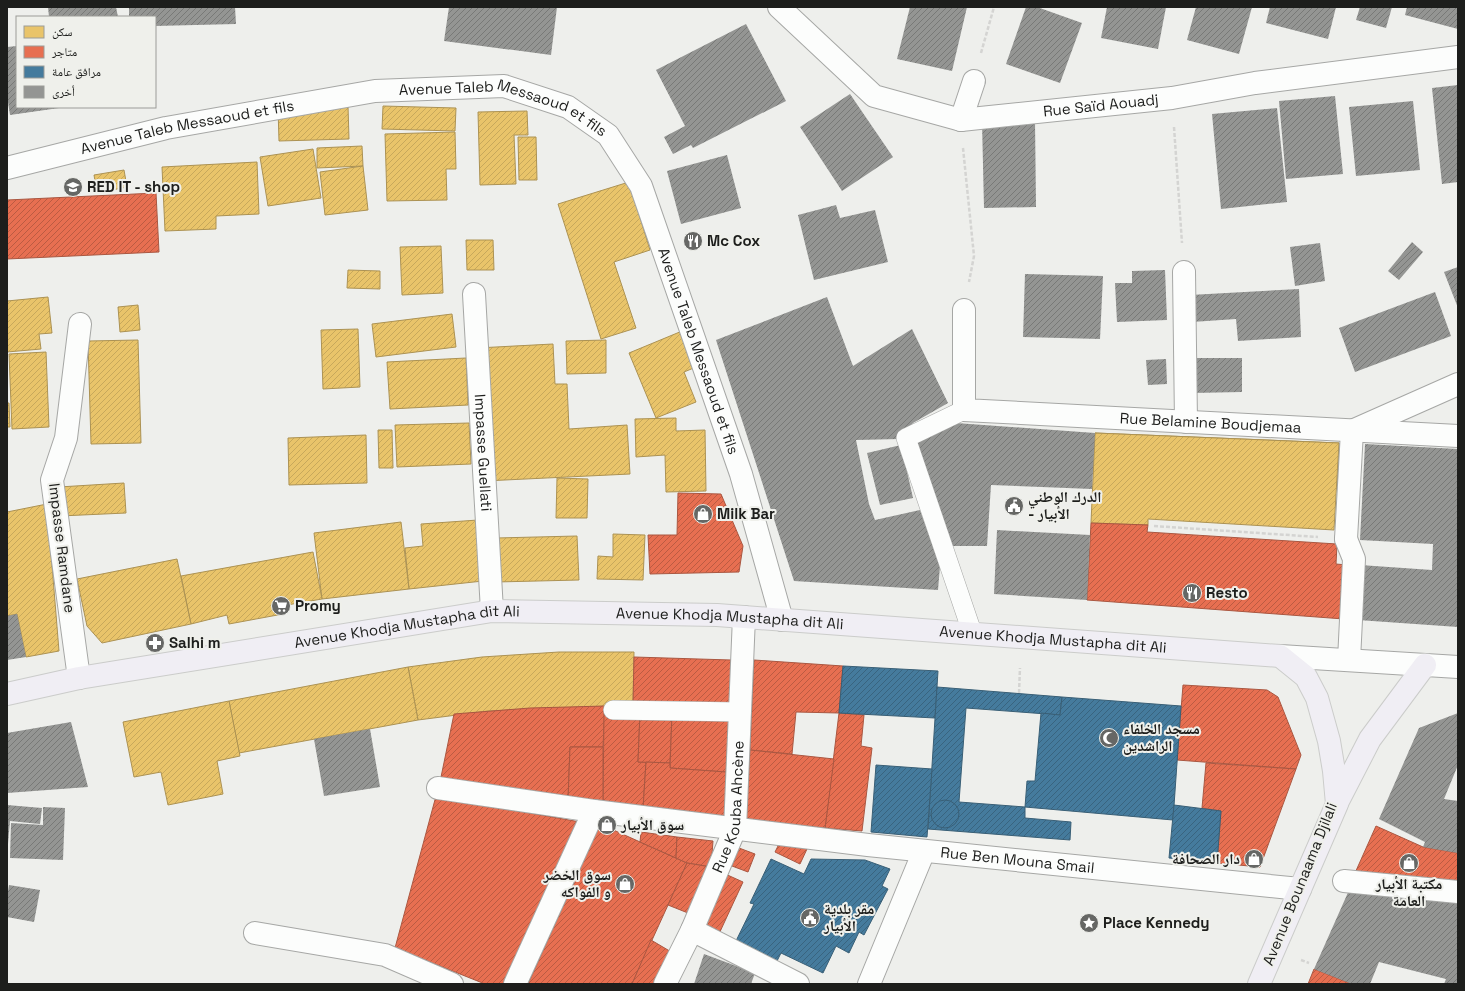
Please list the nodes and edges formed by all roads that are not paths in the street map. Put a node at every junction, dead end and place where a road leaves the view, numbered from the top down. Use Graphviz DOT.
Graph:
graph roads {
  1 [pos="779,7"];
  2 [pos="1458,57"];
  3 [pos="974,81"];
  4 [pos="961,120"];
  5 [pos="7,168"];
  6 [pos="1184,272"];
  7 [pos="474,294"];
  8 [pos="964,310"];
  9 [pos="80,324"];
  10 [pos="1458,384"];
  11 [pos="964,410"];
  12 [pos="1186,422"];
  13 [pos="1352,431"];
  14 [pos="1458,436"];
  15 [pos="492,611"];
  16 [pos="744,617"];
  17 [pos="782,620"];
  18 [pos="972,632"];
  19 [pos="1280,656"];
  20 [pos="1349,660"];
  21 [pos="1425,665"];
  22 [pos="1458,667"];
  23 [pos="79,678"];
  24 [pos="7,694"];
  25 [pos="613,710"];
  26 [pos="740,712"];
  27 [pos="438,788"];
  28 [pos="1337,804"];
  29 [pos="594,811"];
  30 [pos="735,829"];
  31 [pos="924,851"];
  32 [pos="1344,881"];
  33 [pos="1300,889"];
  34 [pos="1458,892"];
  35 [pos="692,930"];
  36 [pos="255,933"];
  37 [pos="452,984"];
  38 [pos="515,984"];
  39 [pos="665,984"];
  40 [pos="798,984"];
  41 [pos="869,984"];
  42 [pos="1259,984"];
  1 -- 4 [label="street, Rue Saïd Aouadj"];
  2 -- 4 [label="street, Rue Saïd Aouadj"];
  3 -- 4 [label="street"];
  5 -- 17 [label="street, Avenue Taleb Messaoud et fils"];
  6 -- 12 [label="street"];
  7 -- 15 [label="street, Impasse Guellati"];
  8 -- 11 [label="street"];
  9 -- 23 [label="street, Impasse Ramdane"];
  10 -- 13 [label="street"];
  11 -- 12 [label="street, Rue Belamine Boudjemaa"];
  11 -- 18 [label="lane"];
  12 -- 13 [label="street, Rue Belamine Boudjemaa"];
  13 -- 14 [label="street, Rue Belamine Boudjemaa"];
  13 -- 20 [label="street"];
  15 -- 16 [label="main road, Avenue Khodja Mustapha dit Ali"];
  15 -- 23 [label="main road, Avenue Khodja Mustapha dit Ali"];
  16 -- 17 [label="main road, Avenue Khodja Mustapha dit Ali"];
  16 -- 26 [label="street, Rue Kouba Ahcène"];
  17 -- 18 [label="main road, Avenue Khodja Mustapha dit Ali"];
  18 -- 19 [label="main road, Avenue Khodja Mustapha dit Ali"];
  19 -- 20 [label="street, Avenue Khodja Mustapha dit Ali"];
  19 -- 28 [label="main road, Avenue Bounaama Djilali"];
  20 -- 21 [label="street, Avenue Khodja Mustapha dit Ali"];
  21 -- 22 [label="street, Avenue Khodja Mustapha dit Ali"];
  21 -- 28 [label="main road"];
  23 -- 24 [label="main road, Avenue Khodja Mustapha dit Ali"];
  25 -- 26 [label="lane"];
  26 -- 30 [label="street, Rue Kouba Ahcène"];
  27 -- 29 [label="street, Rue Ben Mouna Smail"];
  28 -- 33 [label="main road, Avenue Bounaama Djilali"];
  29 -- 30 [label="street, Rue Ben Mouna Smail"];
  29 -- 38 [label="street"];
  30 -- 31 [label="street, Rue Ben Mouna Smail"];
  30 -- 35 [label="street, Rue Kouba Ahcène"];
  31 -- 33 [label="street, Rue Ben Mouna Smail"];
  31 -- 41 [label="street"];
  32 -- 34 [label="street"];
  33 -- 42 [label="main road, Avenue Bounaama Djilali"];
  35 -- 39 [label="street, Rue Kouba Ahcène"];
  35 -- 40 [label="street"];
  36 -- 37 [label="street"];
}
